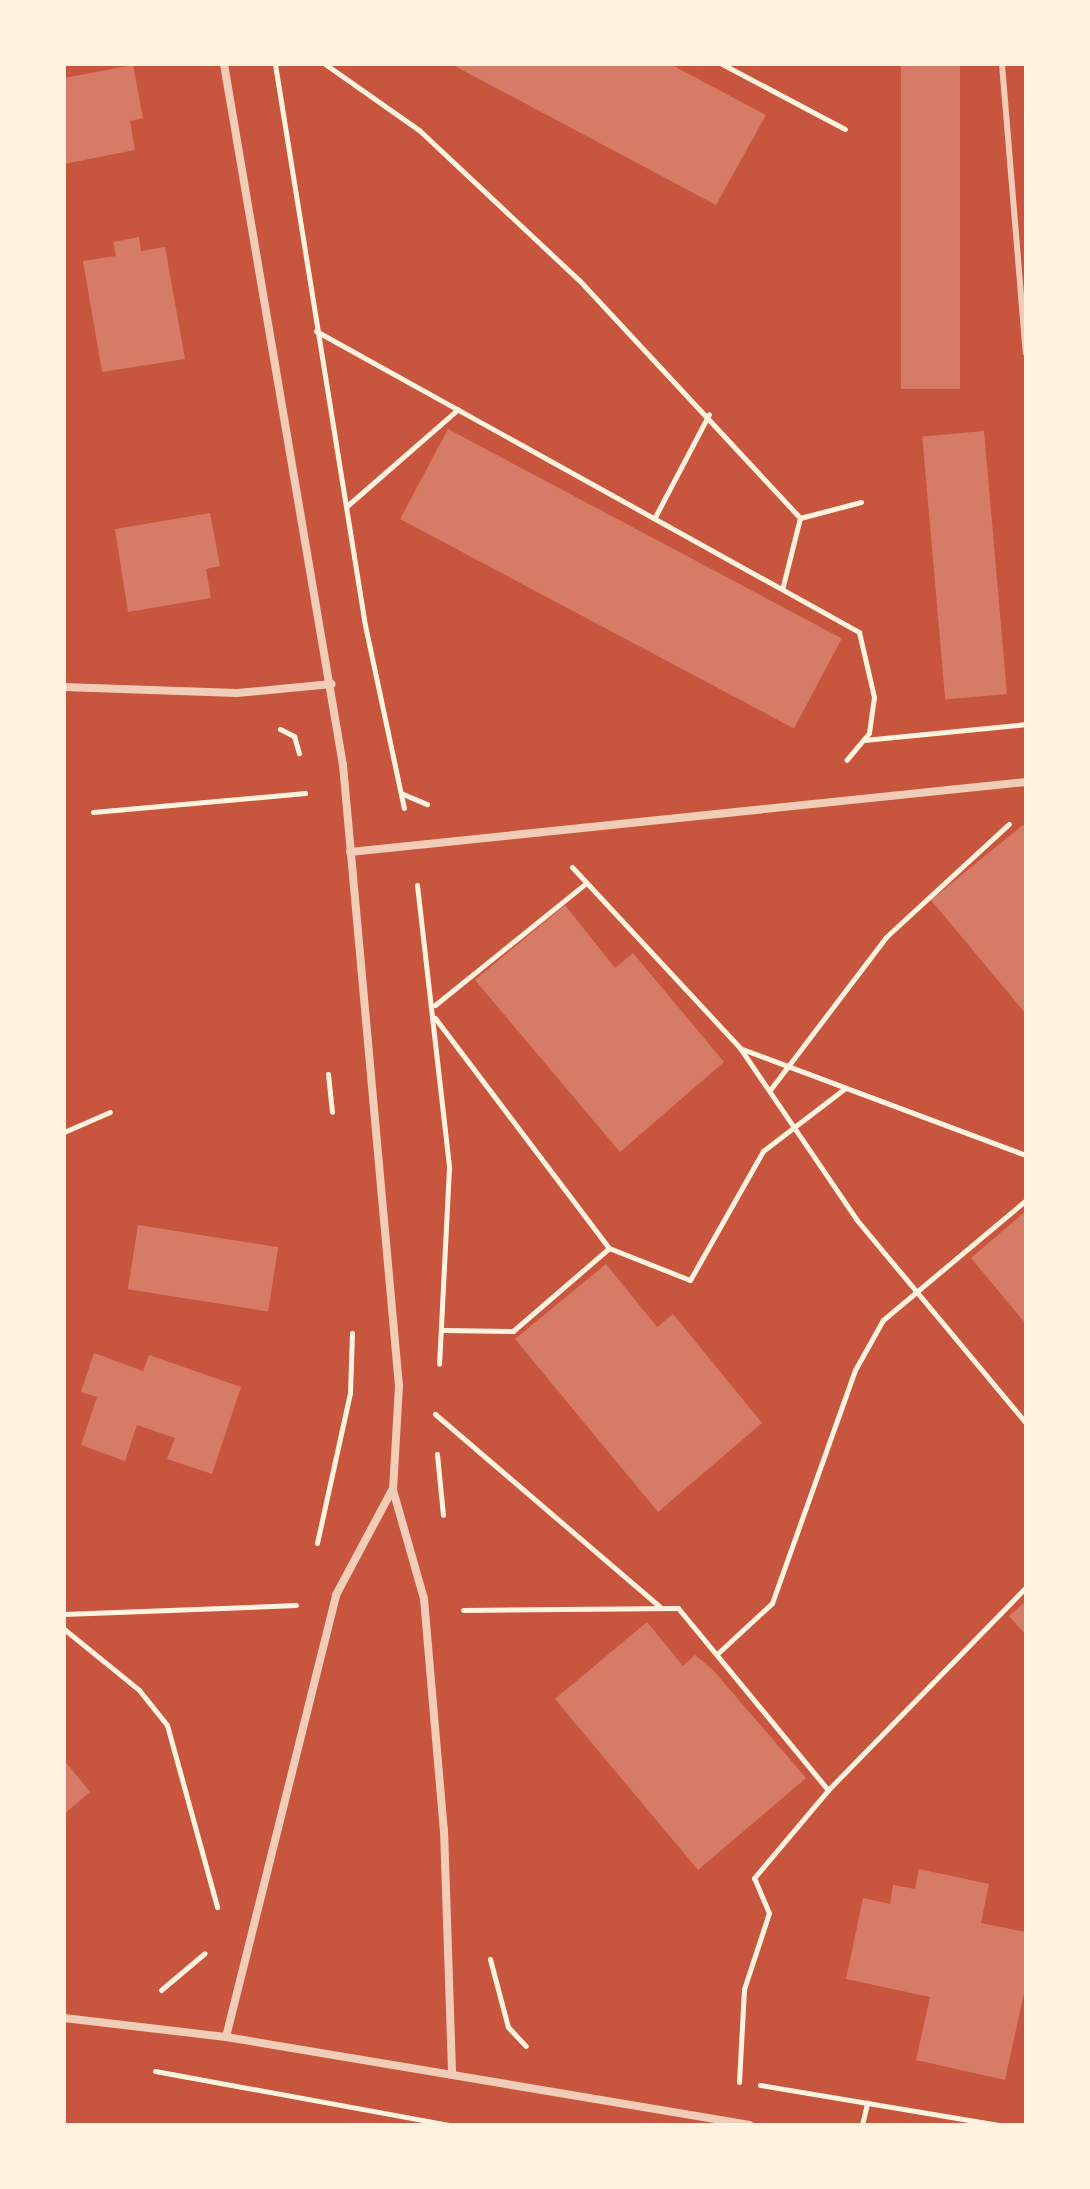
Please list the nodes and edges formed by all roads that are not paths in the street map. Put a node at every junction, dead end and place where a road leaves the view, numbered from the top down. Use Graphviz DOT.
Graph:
graph roads {
  1 [pos="224,64"];
  2 [pos="1002,64"];
  3 [pos="1026,353"];
  4 [pos="332,684"];
  5 [pos="64,687"];
  6 [pos="1026,782"];
  7 [pos="350,852"];
  8 [pos="393,1490"];
  9 [pos="64,2018"];
  10 [pos="226,2037"];
  11 [pos="452,2072"];
  12 [pos="750,2125"];
  1 -- 4 [label="street"];
  2 -- 3 [label="lane"];
  4 -- 5 [label="street"];
  4 -- 7 [label="street"];
  6 -- 7 [label="street"];
  7 -- 8 [label="street"];
  8 -- 10 [label="street"];
  8 -- 11 [label="street"];
  9 -- 10 [label="street"];
  10 -- 11 [label="street"];
  11 -- 12 [label="street"];
}
